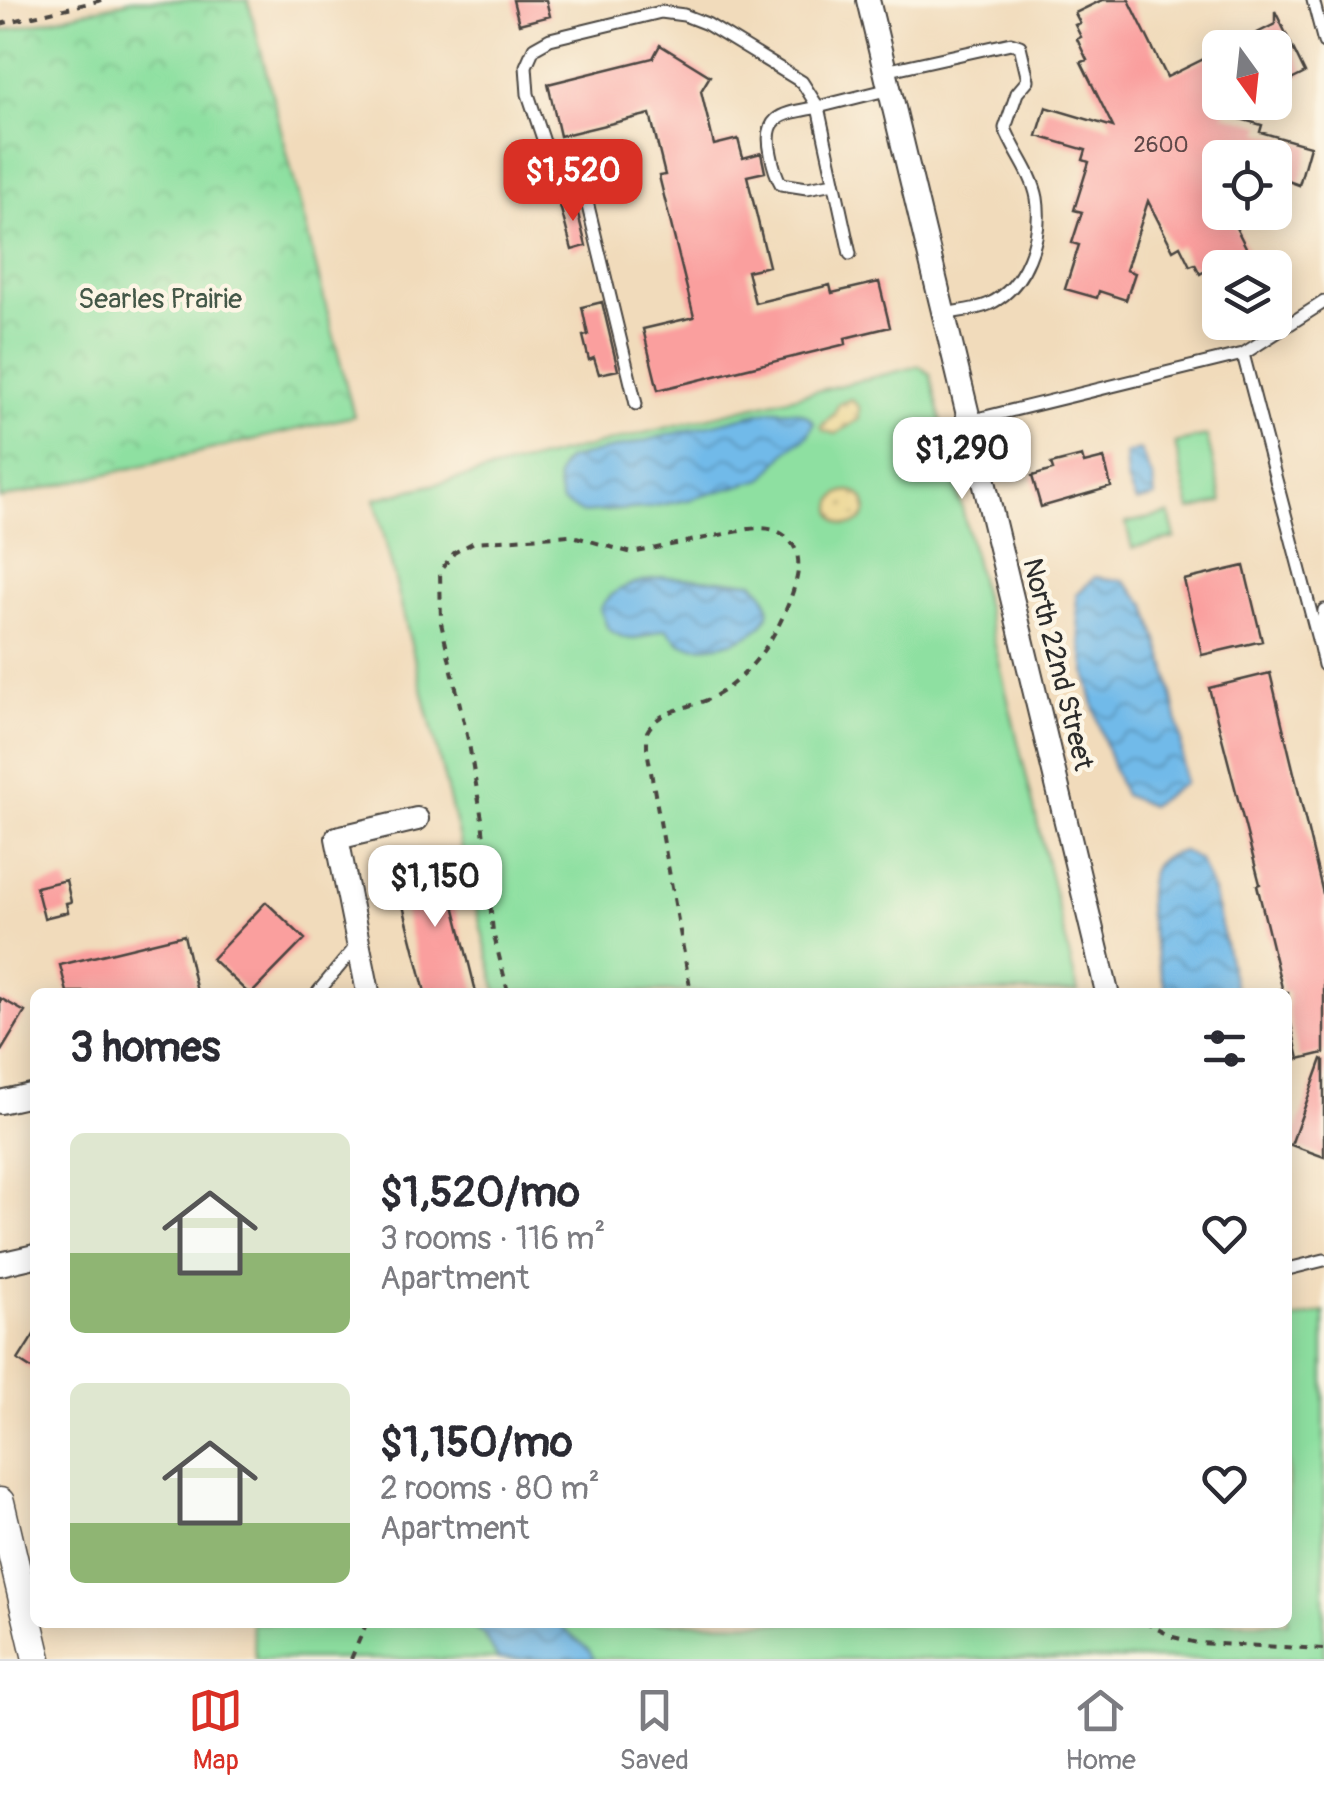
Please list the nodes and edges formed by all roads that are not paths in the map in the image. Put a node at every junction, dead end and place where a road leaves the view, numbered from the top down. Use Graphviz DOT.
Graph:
graph roads {
  1 [pos="868,0"];
  2 [pos="1313,0"];
  3 [pos="1324,42"];
  4 [pos="888,80"];
  5 [pos="818,108"];
  6 [pos="834,183"];
  7 [pos="850,254"];
  8 [pos="1324,302"];
  9 [pos="944,314"];
  10 [pos="1243,354"];
  11 [pos="636,404"];
  12 [pos="970,422"];
  13 [pos="1324,610"];
  14 [pos="1320,647"];
  15 [pos="1324,666"];
  16 [pos="417,819"];
  17 [pos="358,944"];
  18 [pos="321,988"];
  19 [pos="367,988"];
  20 [pos="1106,988"];
  21 [pos="30,1095"];
  22 [pos="0,1102"];
  23 [pos="30,1257"];
  24 [pos="1324,1260"];
  25 [pos="0,1264"];
  26 [pos="1292,1269"];
  27 [pos="0,1502"];
  28 [pos="37,1659"];
  1 -- 4 [label="street, North 22nd Street"];
  2 -- 3 [label="lane"];
  4 -- 5 [label="lane"];
  4 -- 9 [label="street, North 22nd Street"];
  4 -- 9 [label="lane"];
  5 -- 6 [label="lane"];
  5 -- 6 [label="lane"];
  5 -- 11 [label="lane"];
  6 -- 7 [label="lane"];
  8 -- 10 [label="lane"];
  9 -- 12 [label="street, North 22nd Street"];
  10 -- 12 [label="lane"];
  10 -- 14 [label="lane"];
  12 -- 20 [label="street, North 22nd Street"];
  13 -- 14 [label="lane"];
  14 -- 15 [label="lane"];
  16 -- 17 [label="street"];
  17 -- 18 [label="lane"];
  17 -- 19 [label="street"];
  21 -- 22 [label="street"];
  23 -- 25 [label="street"];
  24 -- 26 [label="lane"];
  27 -- 28 [label="street"];
}
